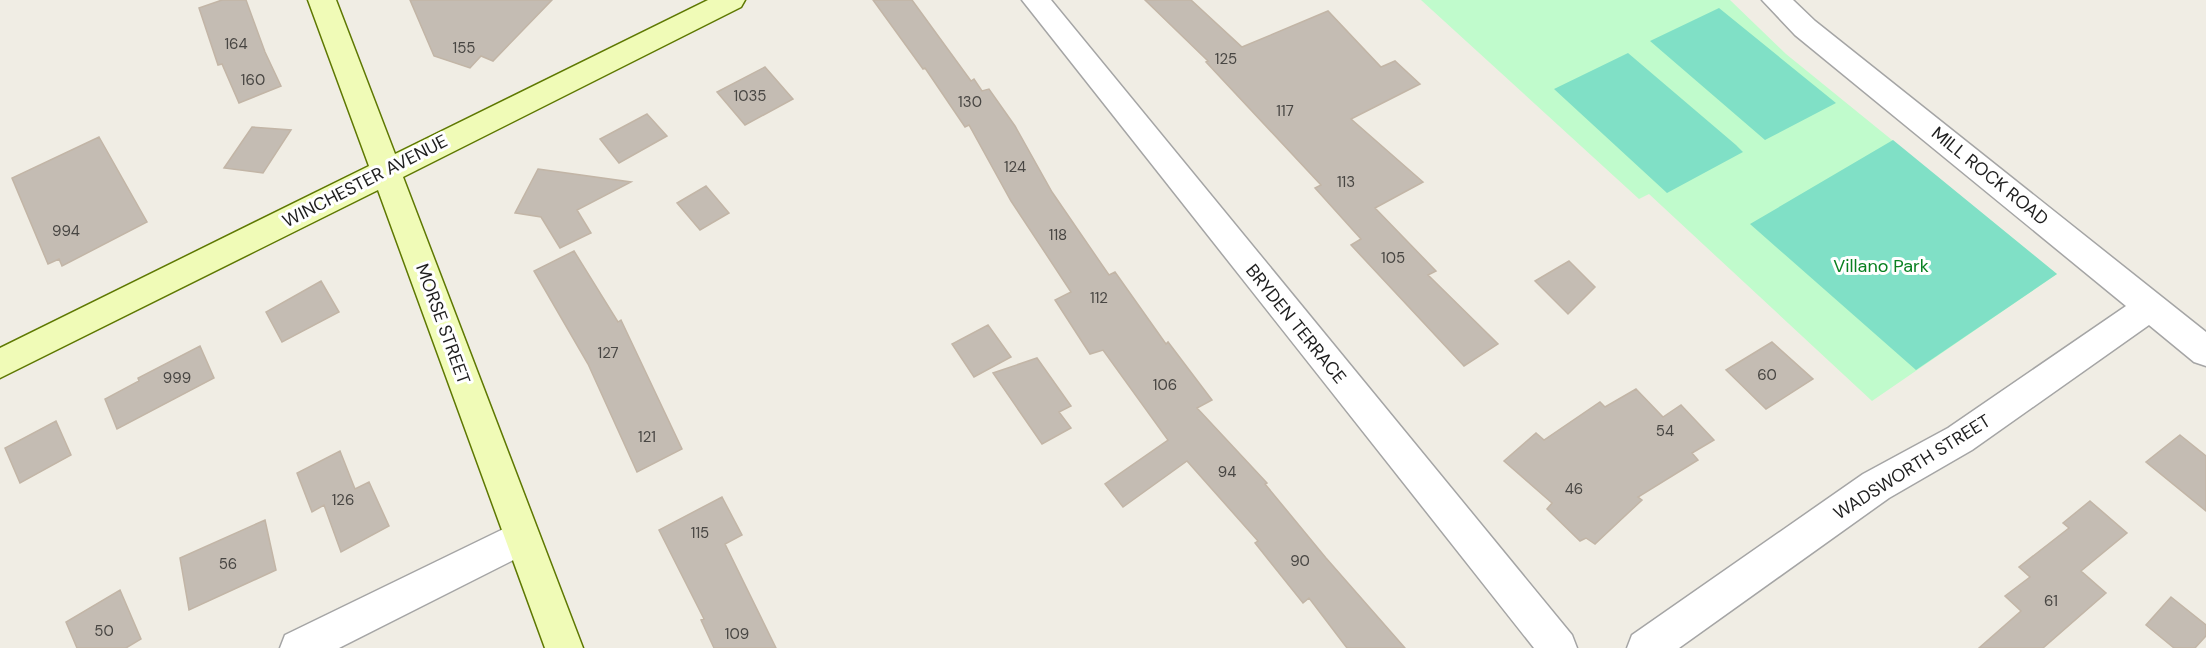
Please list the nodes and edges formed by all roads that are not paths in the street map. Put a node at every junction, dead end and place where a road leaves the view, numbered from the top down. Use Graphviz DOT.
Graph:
graph roads {
  1 [pos="322,0"];
  2 [pos="731,0"];
  3 [pos="1036,0"];
  4 [pos="1776,0"];
  5 [pos="385,171"];
  6 [pos="2150,307"];
  7 [pos="2206,352"];
  8 [pos="0,364"];
  9 [pos="522,537"];
  10 [pos="299,648"];
  11 [pos="564,648"];
  12 [pos="1558,648"];
  13 [pos="1646,648"];
  1 -- 5 [label="main road, MORSE STREET"];
  2 -- 5 [label="main road, WINCHESTER AVENUE"];
  3 -- 12 [label="street, BRYDEN TERRACE"];
  4 -- 6 [label="street, MILL ROCK ROAD"];
  5 -- 8 [label="main road, WINCHESTER AVENUE"];
  5 -- 9 [label="main road, MORSE STREET"];
  6 -- 7 [label="street, MILL ROCK ROAD"];
  6 -- 13 [label="street, WADSWORTH STREET"];
  9 -- 10 [label="street"];
  9 -- 11 [label="main road, MORSE STREET"];
}
